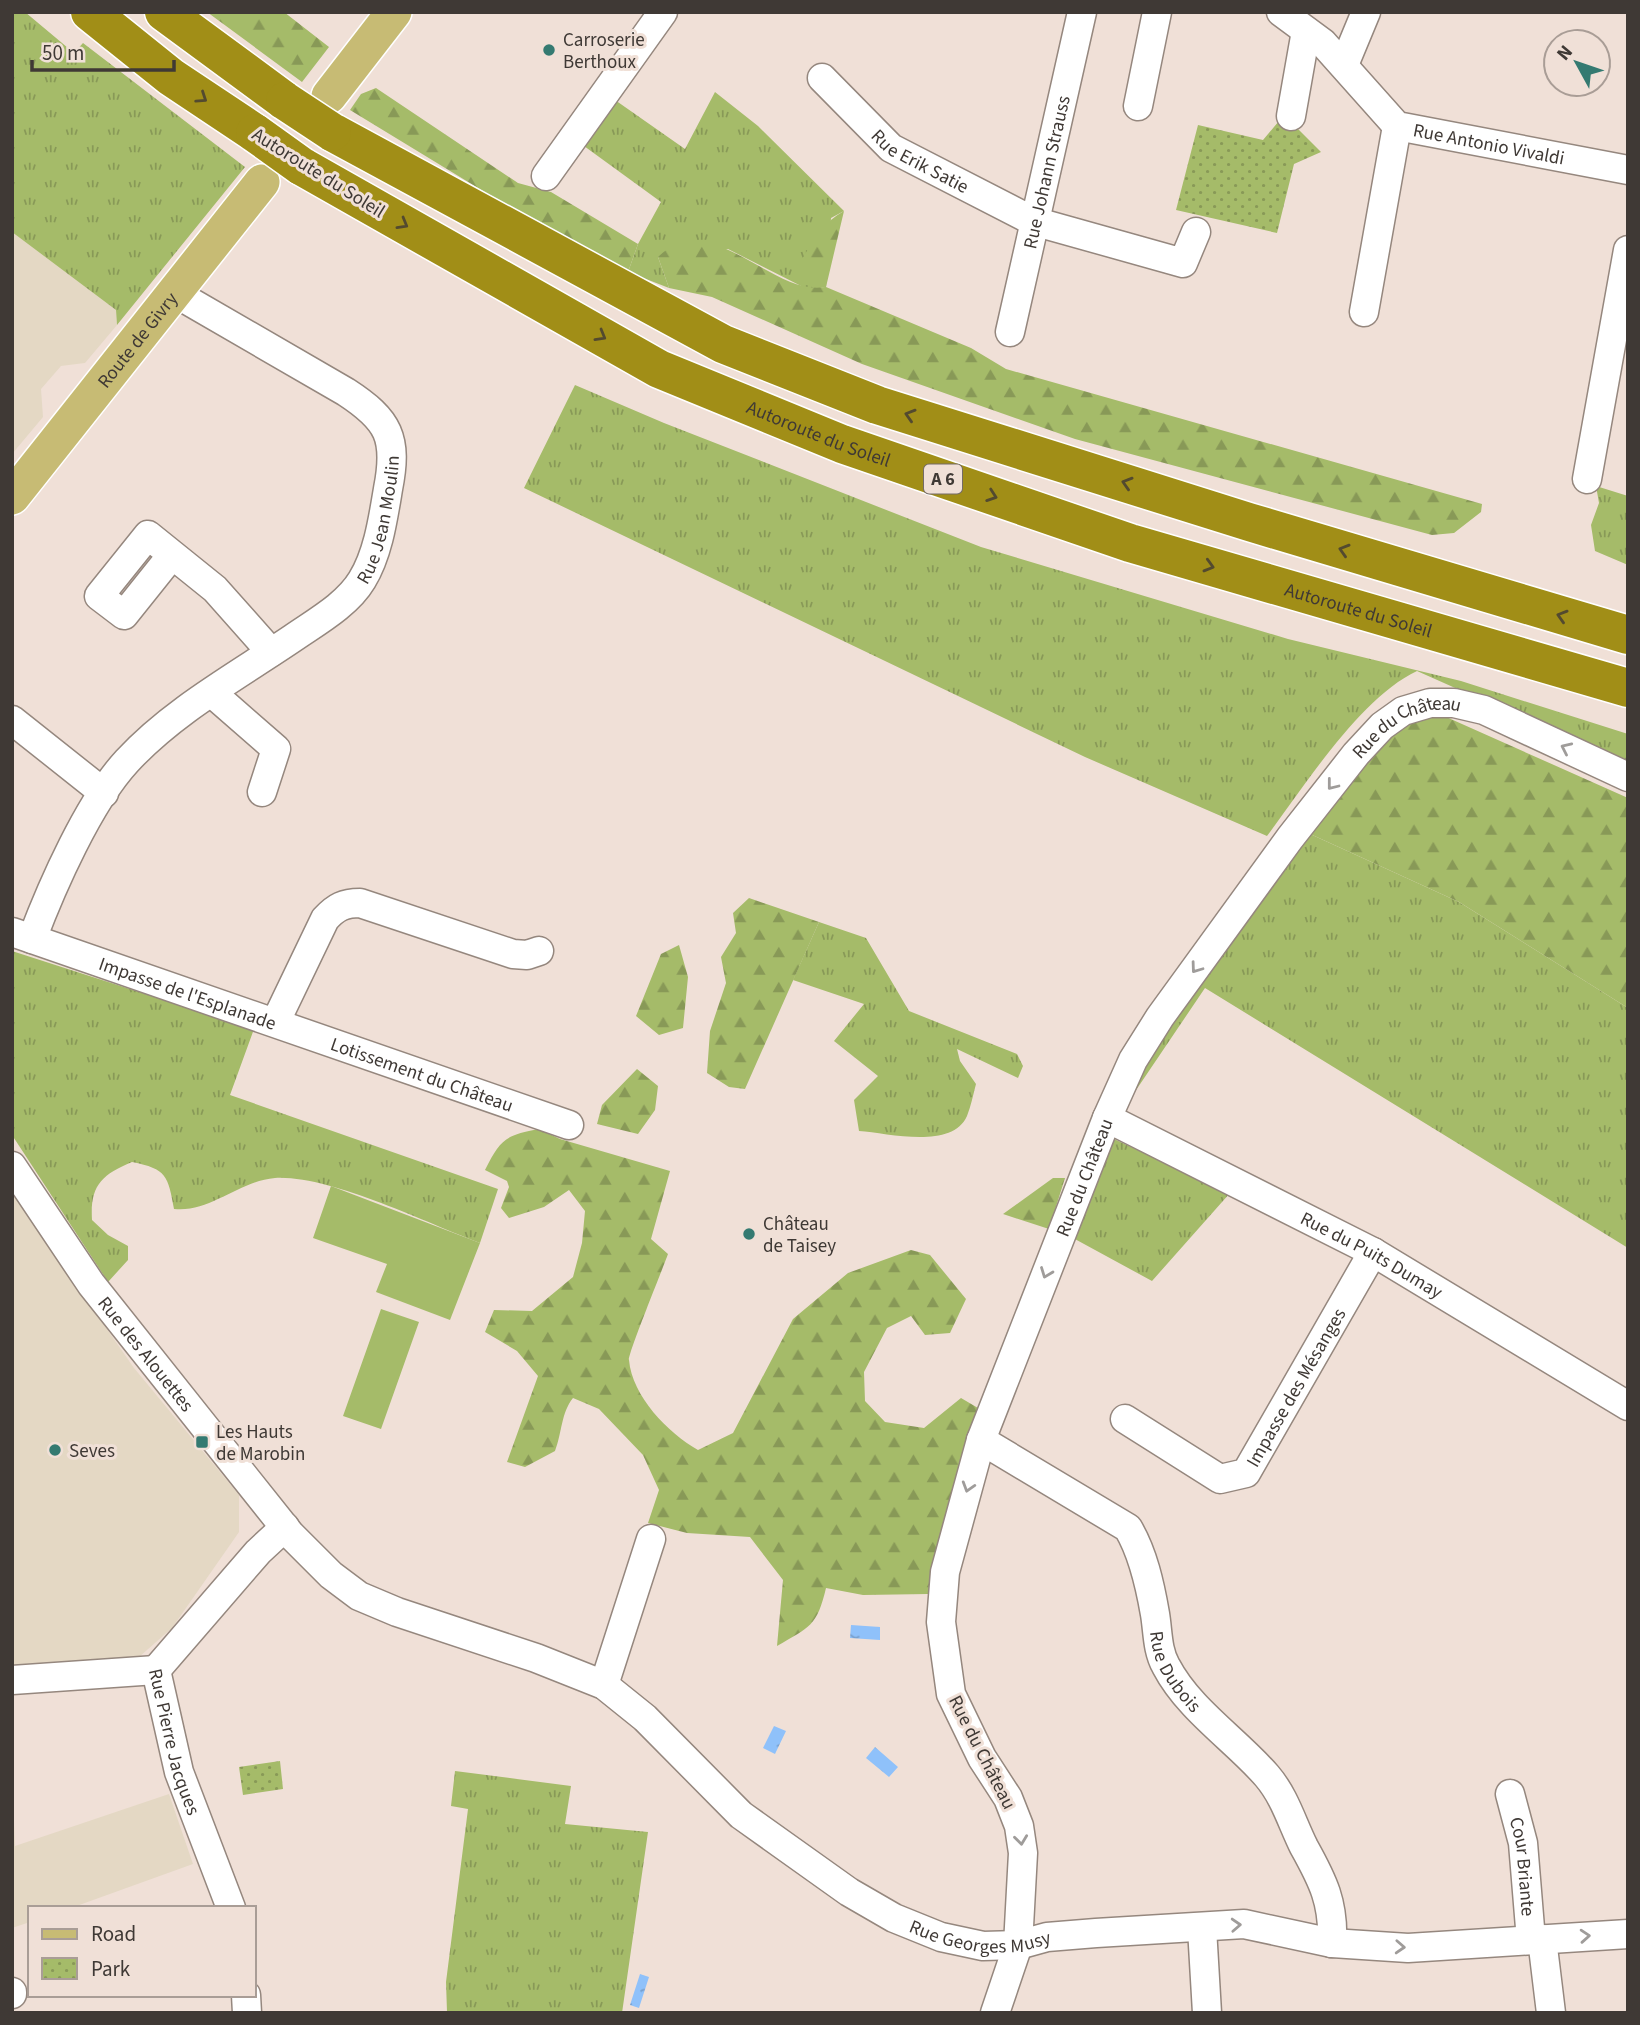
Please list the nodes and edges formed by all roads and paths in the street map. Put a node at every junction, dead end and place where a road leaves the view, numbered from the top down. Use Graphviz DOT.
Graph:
graph roads {
  1 [pos="90,12"];
  2 [pos="164,12"];
  3 [pos="394,12"];
  4 [pos="663,12"];
  5 [pos="1082,12"];
  6 [pos="1157,12"];
  7 [pos="1280,12"];
  8 [pos="1367,12"];
  9 [pos="1306,31"];
  10 [pos="1344,65"];
  11 [pos="822,78"];
  12 [pos="1138,106"];
  13 [pos="331,114"];
  14 [pos="1291,116"];
  15 [pos="1397,126"];
  16 [pos="1628,170"];
  17 [pos="546,176"];
  18 [pos="262,182"];
  19 [pos="1033,221"];
  20 [pos="1196,232"];
  21 [pos="1628,250"];
  22 [pos="176,293"];
  23 [pos="1364,312"];
  24 [pos="1010,332"];
  25 [pos="1587,479"];
  26 [pos="12,497"];
  27 [pos="173,555"];
  28 [pos="1628,635"];
  29 [pos="271,653"];
  30 [pos="1628,688"];
  31 [pos="212,693"];
  32 [pos="12,720"];
  33 [pos="1628,777"];
  34 [pos="262,792"];
  35 [pos="104,793"];
  36 [pos="22,935"];
  37 [pos="539,951"];
  38 [pos="276,1021"];
  39 [pos="1107,1118"];
  40 [pos="569,1125"];
  41 [pos="12,1166"];
  42 [pos="1373,1252"];
  43 [pos="1628,1406"];
  44 [pos="1125,1419"];
  45 [pos="981,1440"];
  46 [pos="285,1527"];
  47 [pos="651,1539"];
  48 [pos="508,1649"];
  49 [pos="156,1670"];
  50 [pos="12,1680"];
  51 [pos="604,1685"];
  52 [pos="1510,1794"];
  53 [pos="230,1906"];
  54 [pos="1202,1928"];
  55 [pos="1628,1934"];
  56 [pos="1537,1940"];
  57 [pos="1332,1943"];
  58 [pos="1018,1945"];
  59 [pos="995,2013"];
  60 [pos="1207,2013"];
  61 [pos="1551,2013"];
  1 -- 30 [label="highway, Autoroute du Soleil / A 6, one-way, bridge"];
  2 -- 13 [label="highway, bridge"];
  3 -- 13 [label="main road"];
  4 -- 17 [label="street"];
  5 -- 19 [label="street, Rue Johann Strauss"];
  6 -- 12 [label="street"];
  7 -- 9 [label="street, Rue Antonio Vivaldi"];
  8 -- 10 [label="street"];
  9 -- 10 [label="street, Rue Antonio Vivaldi"];
  9 -- 14 [label="street"];
  10 -- 15 [label="street, Rue Antonio Vivaldi"];
  11 -- 19 [label="street, Rue Erik Satie"];
  28 -- 13 [label="highway, one-way"];
  15 -- 16 [label="street, Rue Antonio Vivaldi"];
  15 -- 23 [label="street"];
  18 -- 22 [label="main road, Route de Givry"];
  19 -- 20 [label="street, Rue Erik Satie"];
  19 -- 24 [label="street, Rue Johann Strauss"];
  21 -- 25 [label="street"];
  22 -- 26 [label="main road, Route de Givry"];
  22 -- 29 [label="street, Rue Jean Moulin"];
  27 -- 29 [label="street"];
  29 -- 31 [label="street, Rue Jean Moulin"];
  31 -- 34 [label="street"];
  31 -- 35 [label="street, Rue Jean Moulin"];
  32 -- 35 [label="street"];
  33 -- 39 [label="street, Rue du Château, one-way"];
  35 -- 36 [label="street, Rue Jean Moulin"];
  36 -- 38 [label="street, Impasse de l'Esplanade"];
  37 -- 38 [label="street, Impasse de l'Esplanade"];
  38 -- 40 [label="street, Lotissement du Château"];
  39 -- 42 [label="street, Rue du Puits Dumay"];
  39 -- 45 [label="street, Rue du Château, one-way"];
  41 -- 46 [label="street, Rue des Alouettes"];
  42 -- 43 [label="street, Rue du Puits Dumay"];
  42 -- 44 [label="street, Impasse des Mésanges"];
  45 -- 57 [label="street, Rue Dubois"];
  45 -- 58 [label="street, Rue du Château, one-way"];
  46 -- 48 [label="street, Rue des Alouettes"];
  46 -- 49 [label="street"];
  47 -- 51 [label="street"];
  48 -- 51 [label="street, Rue Georges Musy"];
  49 -- 50 [label="street, Rue Pierre Jacques"];
  49 -- 53 [label="street, Rue Pierre Jacques"];
  51 -- 58 [label="street, Rue Georges Musy"];
  52 -- 56 [label="street, Cour Briante"];
  54 -- 57 [label="street, Rue Georges Musy, one-way"];
  54 -- 58 [label="street, Rue Georges Musy"];
  54 -- 60 [label="street"];
  56 -- 55 [label="street, Rue Georges Musy, one-way"];
  57 -- 56 [label="street, Rue Georges Musy, one-way"];
  56 -- 61 [label="street"];
  58 -- 59 [label="street, Rue du Château"];
}
